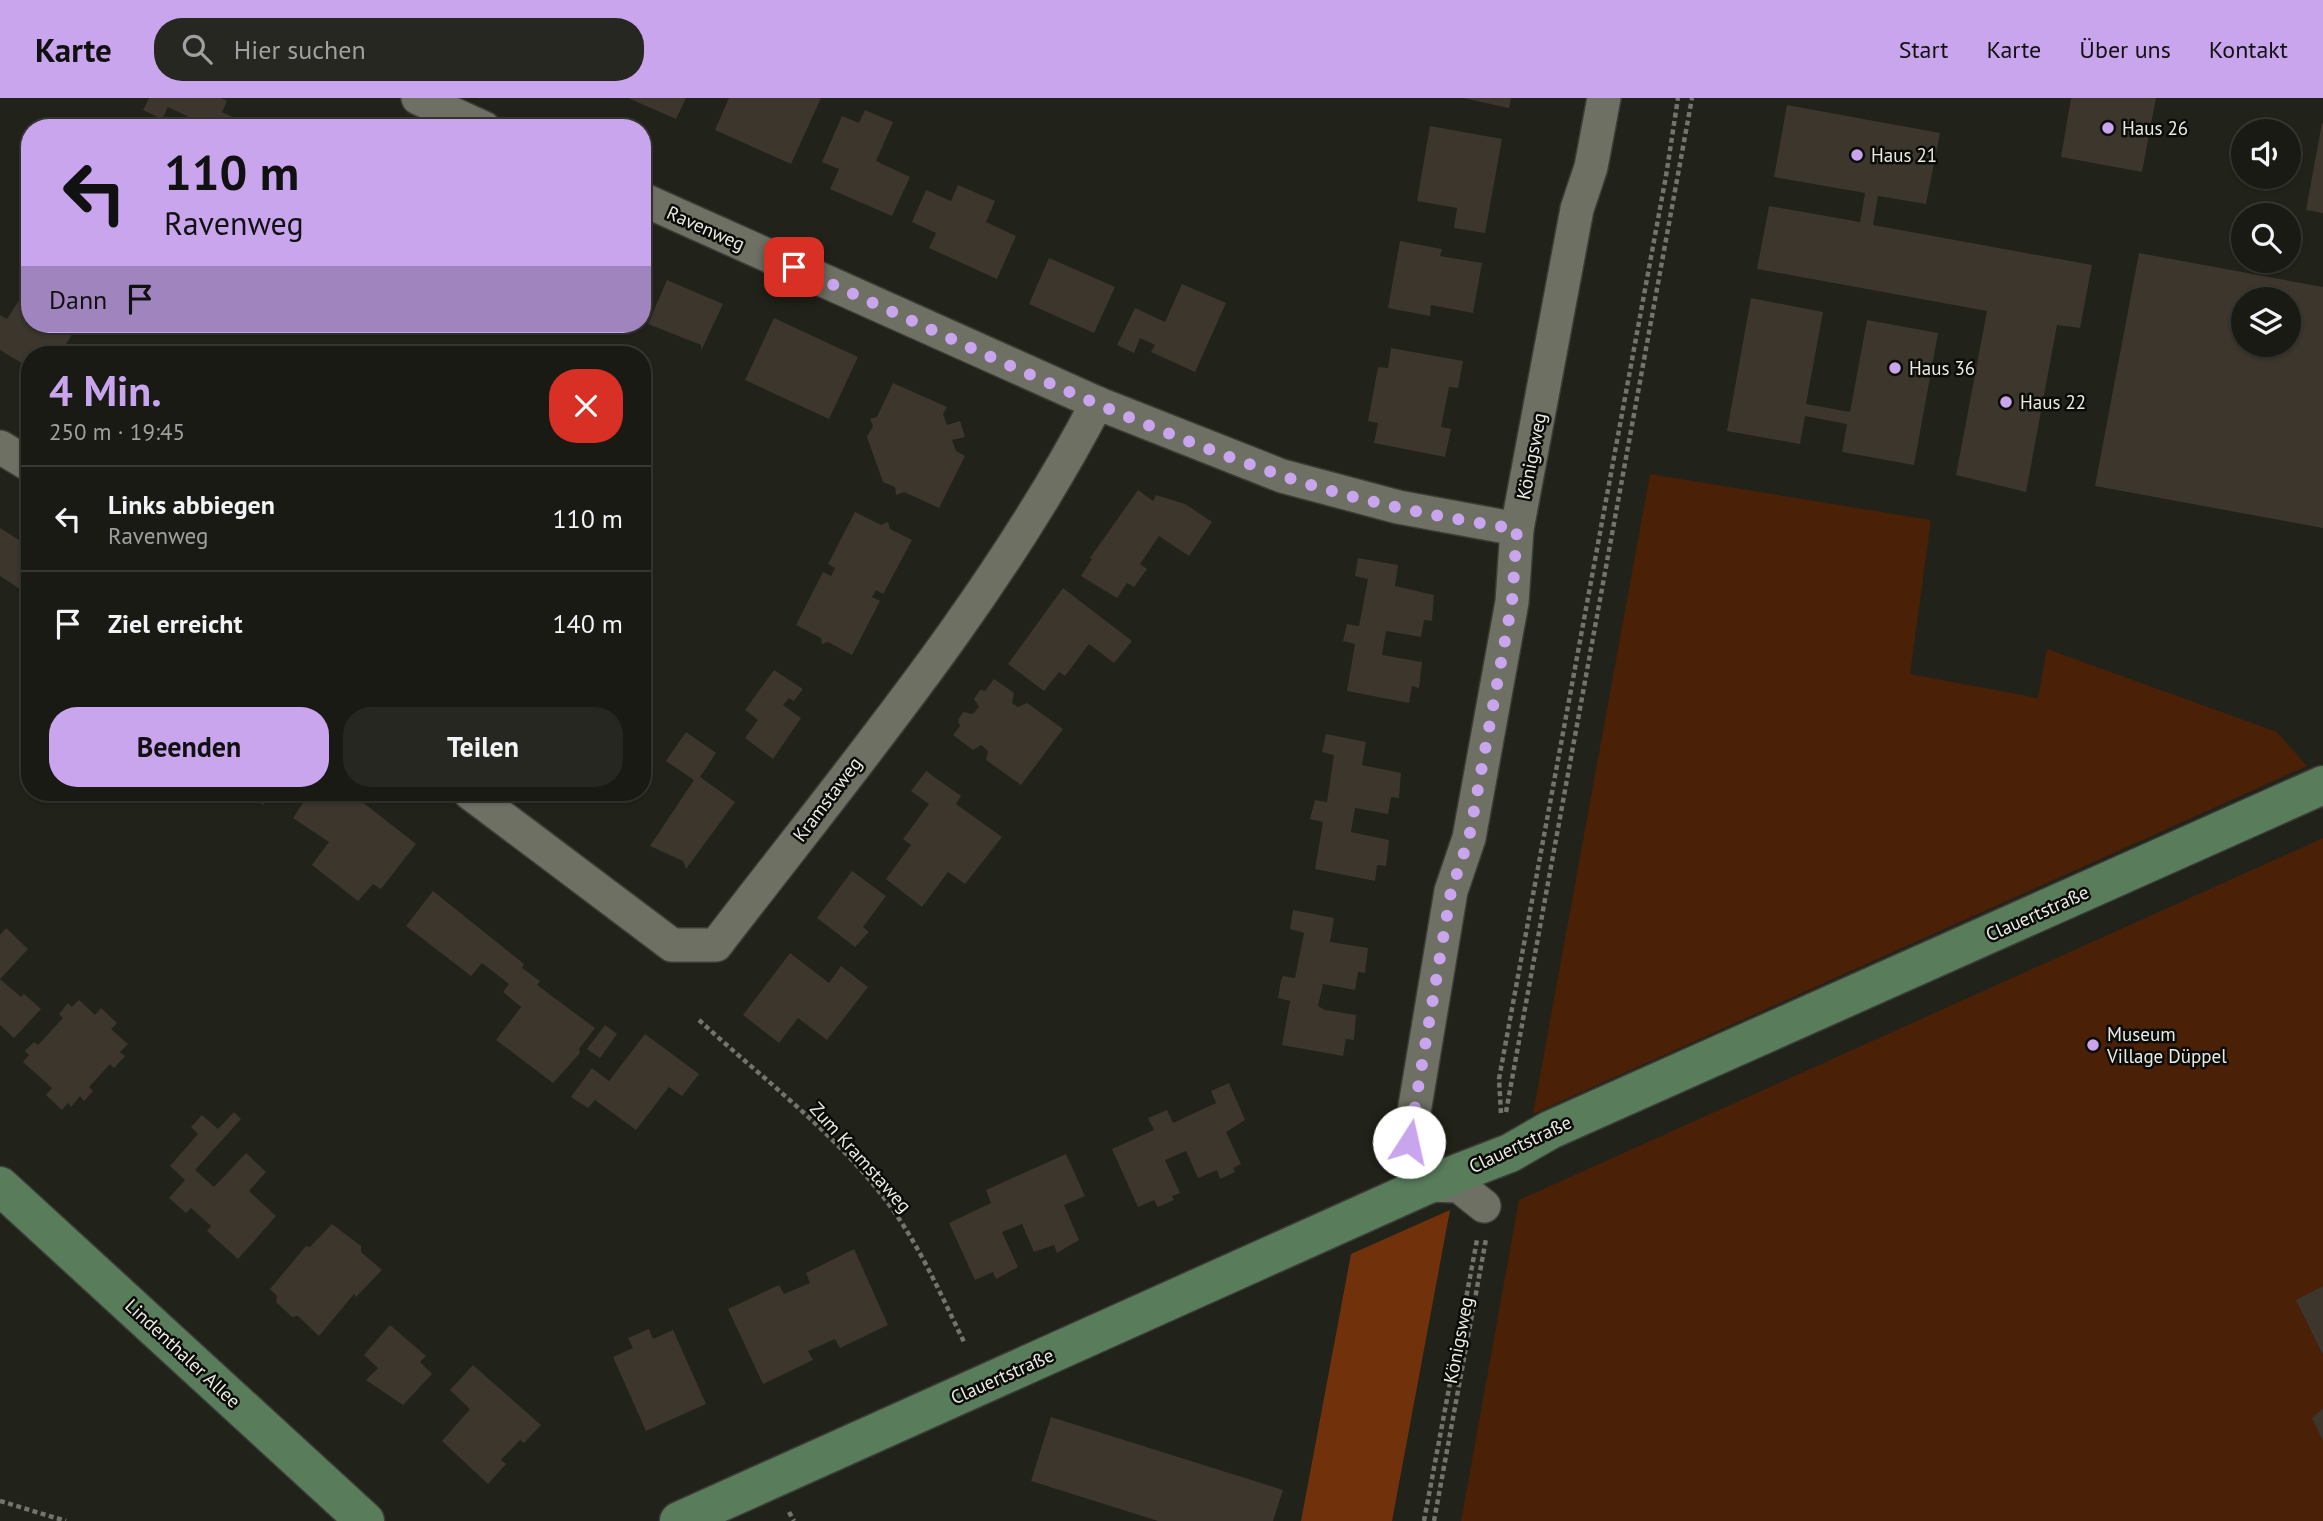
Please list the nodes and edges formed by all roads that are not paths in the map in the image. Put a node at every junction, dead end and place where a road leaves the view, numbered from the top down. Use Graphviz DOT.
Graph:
graph roads {
  1 [pos="418,98"];
  2 [pos="1604,98"];
  3 [pos="464,119"];
  4 [pos="651,203"];
  5 [pos="1097,403"];
  6 [pos="0,447"];
  7 [pos="21,460"];
  8 [pos="1517,529"];
  9 [pos="2323,785"];
  10 [pos="481,801"];
  11 [pos="1427,1185"];
  12 [pos="0,1186"];
  13 [pos="1485,1222"];
  14 [pos="365,1521"];
  15 [pos="679,1521"];
  1 -- 3 [label="street"];
  2 -- 8 [label="street, Königsweg"];
  4 -- 5 [label="street, Ravenweg"];
  5 -- 8 [label="street, Ravenweg"];
  5 -- 10 [label="street, Kramstaweg"];
  6 -- 7 [label="street"];
  8 -- 11 [label="street, Königsweg"];
  9 -- 11 [label="street, Clauertstraße"];
  11 -- 13 [label="street"];
  11 -- 15 [label="street, Clauertstraße"];
  12 -- 14 [label="street, Lindenthaler Allee"];
}
